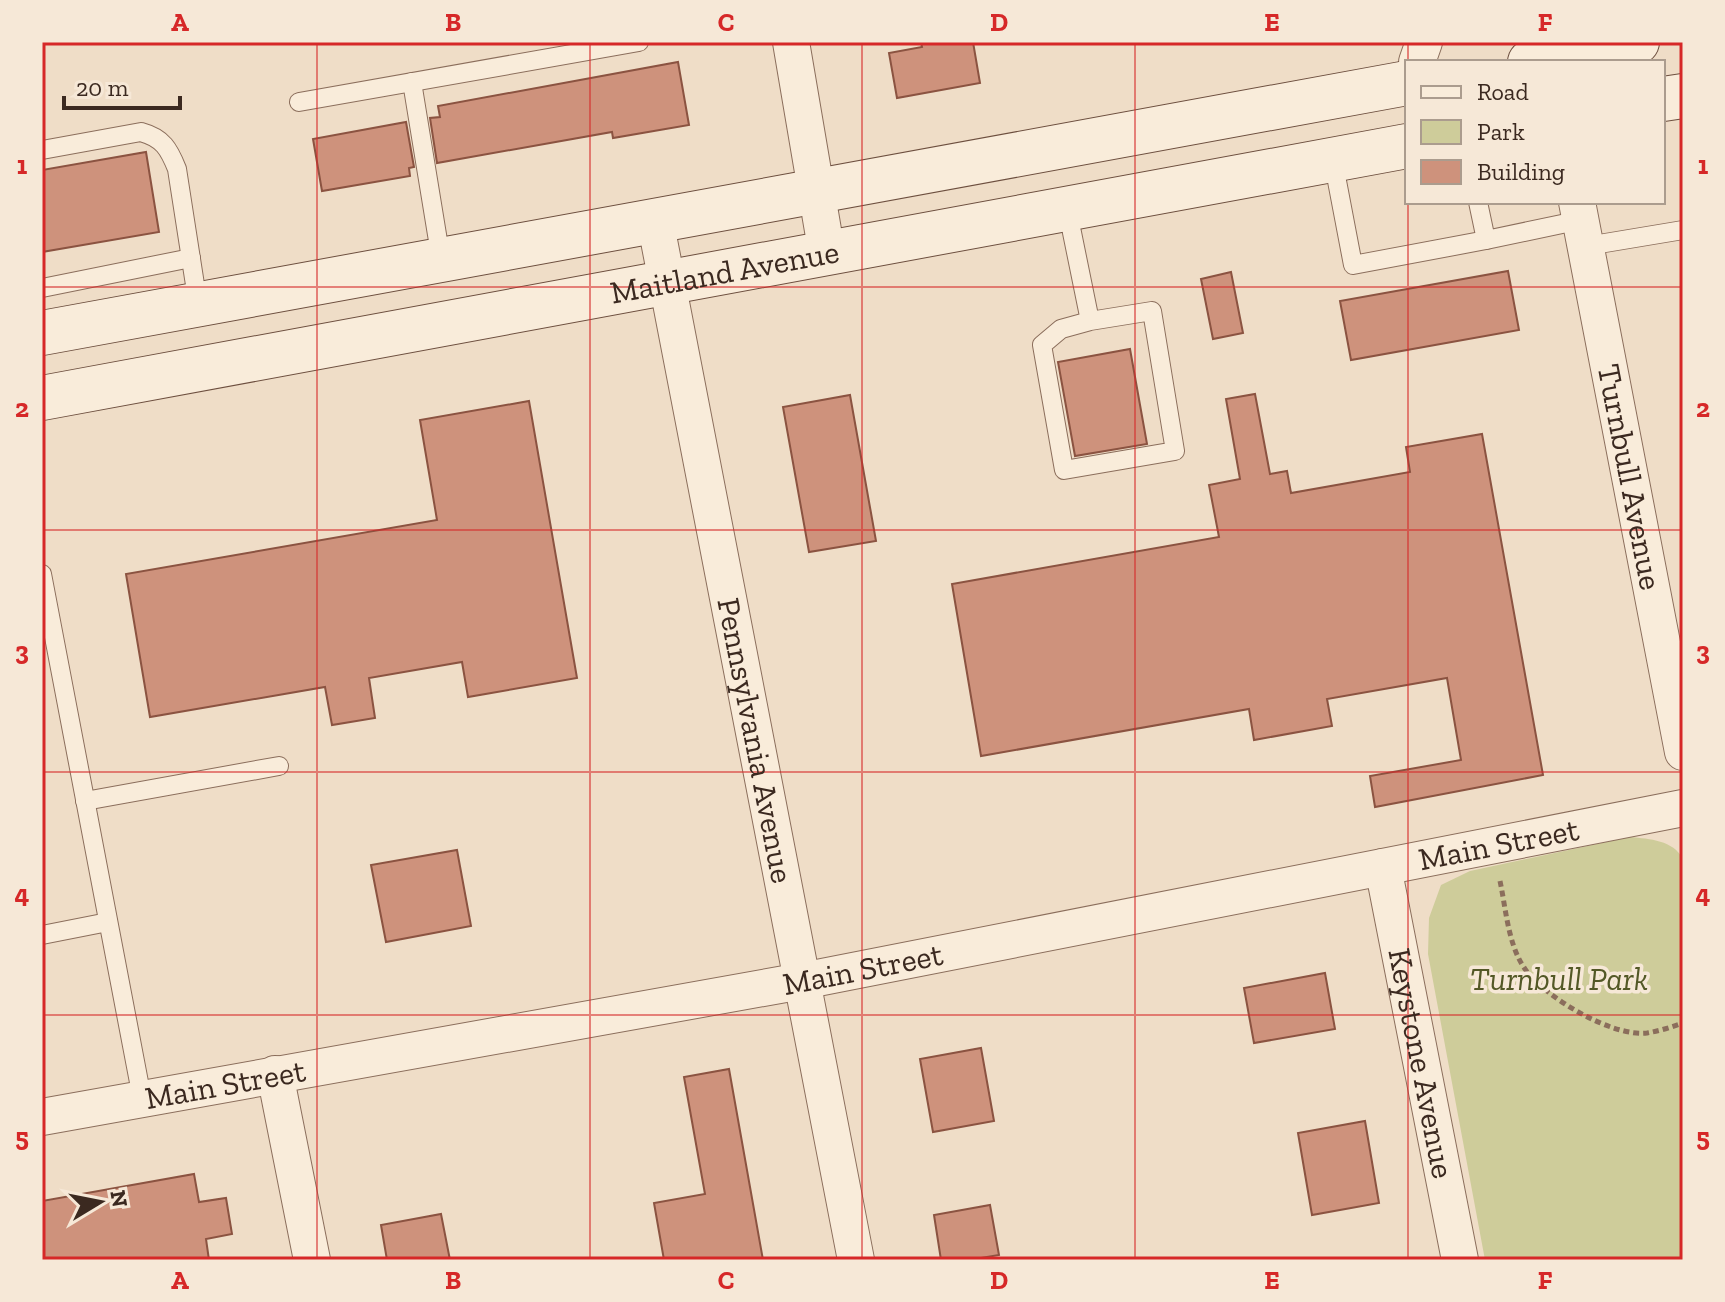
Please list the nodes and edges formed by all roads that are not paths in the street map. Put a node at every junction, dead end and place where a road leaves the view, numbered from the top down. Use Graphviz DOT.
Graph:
graph roads {
  1 [pos="639,42"];
  2 [pos="791,42"];
  3 [pos="1637,42"];
  4 [pos="1548,60"];
  5 [pos="412,82"];
  6 [pos="1405,83"];
  7 [pos="299,102"];
  8 [pos="1405,146"];
  9 [pos="42,150"];
  10 [pos="1333,160"];
  11 [pos="815,192"];
  12 [pos="1478,204"];
  13 [pos="1067,208"];
  14 [pos="655,220"];
  15 [pos="1582,223"];
  16 [pos="1683,230"];
  17 [pos="1486,240"];
  18 [pos="827,254"];
  19 [pos="191,258"];
  20 [pos="441,259"];
  21 [pos="667,283"];
  22 [pos="42,288"];
  23 [pos="198,304"];
  24 [pos="1090,321"];
  25 [pos="42,333"];
  26 [pos="42,398"];
  27 [pos="42,574"];
  28 [pos="1683,752"];
  29 [pos="279,766"];
  30 [pos="85,801"];
  31 [pos="1683,808"];
  32 [pos="1383,867"];
  33 [pos="108,922"];
  34 [pos="42,935"];
  35 [pos="802,981"];
  36 [pos="275,1074"];
  37 [pos="142,1098"];
  38 [pos="42,1117"];
  39 [pos="312,1260"];
  40 [pos="856,1260"];
  41 [pos="1460,1260"];
  1 -- 5 [label="lane"];
  2 -- 11 [label="street"];
  3 -- 4 [label="main road"];
  5 -- 7 [label="lane"];
  5 -- 20 [label="lane"];
  6 -- 11 [label="main road, Maitland Avenue"];
  8 -- 10 [label="main road, Maitland Avenue"];
  9 -- 19 [label="lane"];
  10 -- 13 [label="main road, Maitland Avenue"];
  10 -- 17 [label="lane"];
  11 -- 14 [label="main road, Maitland Avenue"];
  11 -- 18 [label="street"];
  12 -- 17 [label="lane"];
  13 -- 18 [label="main road, Maitland Avenue"];
  13 -- 24 [label="lane"];
  14 -- 20 [label="main road, Maitland Avenue"];
  14 -- 21 [label="street, Pennsylvania Avenue"];
  15 -- 16 [label="lane"];
  15 -- 17 [label="lane"];
  15 -- 28 [label="street, Turnbull Avenue"];
  18 -- 21 [label="main road, Maitland Avenue"];
  19 -- 22 [label="lane"];
  19 -- 23 [label="lane"];
  20 -- 23 [label="main road, Maitland Avenue"];
  21 -- 26 [label="main road, Maitland Avenue"];
  21 -- 35 [label="street, Pennsylvania Avenue"];
  23 -- 25 [label="main road, Maitland Avenue"];
  24 -- 24 [label="lane"];
  27 -- 30 [label="lane"];
  29 -- 30 [label="lane"];
  30 -- 33 [label="lane"];
  31 -- 32 [label="street, Main Street"];
  32 -- 35 [label="street, Main Street"];
  32 -- 41 [label="street, Keystone Avenue"];
  33 -- 34 [label="lane"];
  33 -- 37 [label="lane"];
  35 -- 36 [label="street, Main Street"];
  35 -- 40 [label="street, Pennsylvania Avenue"];
  36 -- 37 [label="street, Main Street"];
  36 -- 39 [label="street"];
  37 -- 38 [label="street, Main Street"];
}
